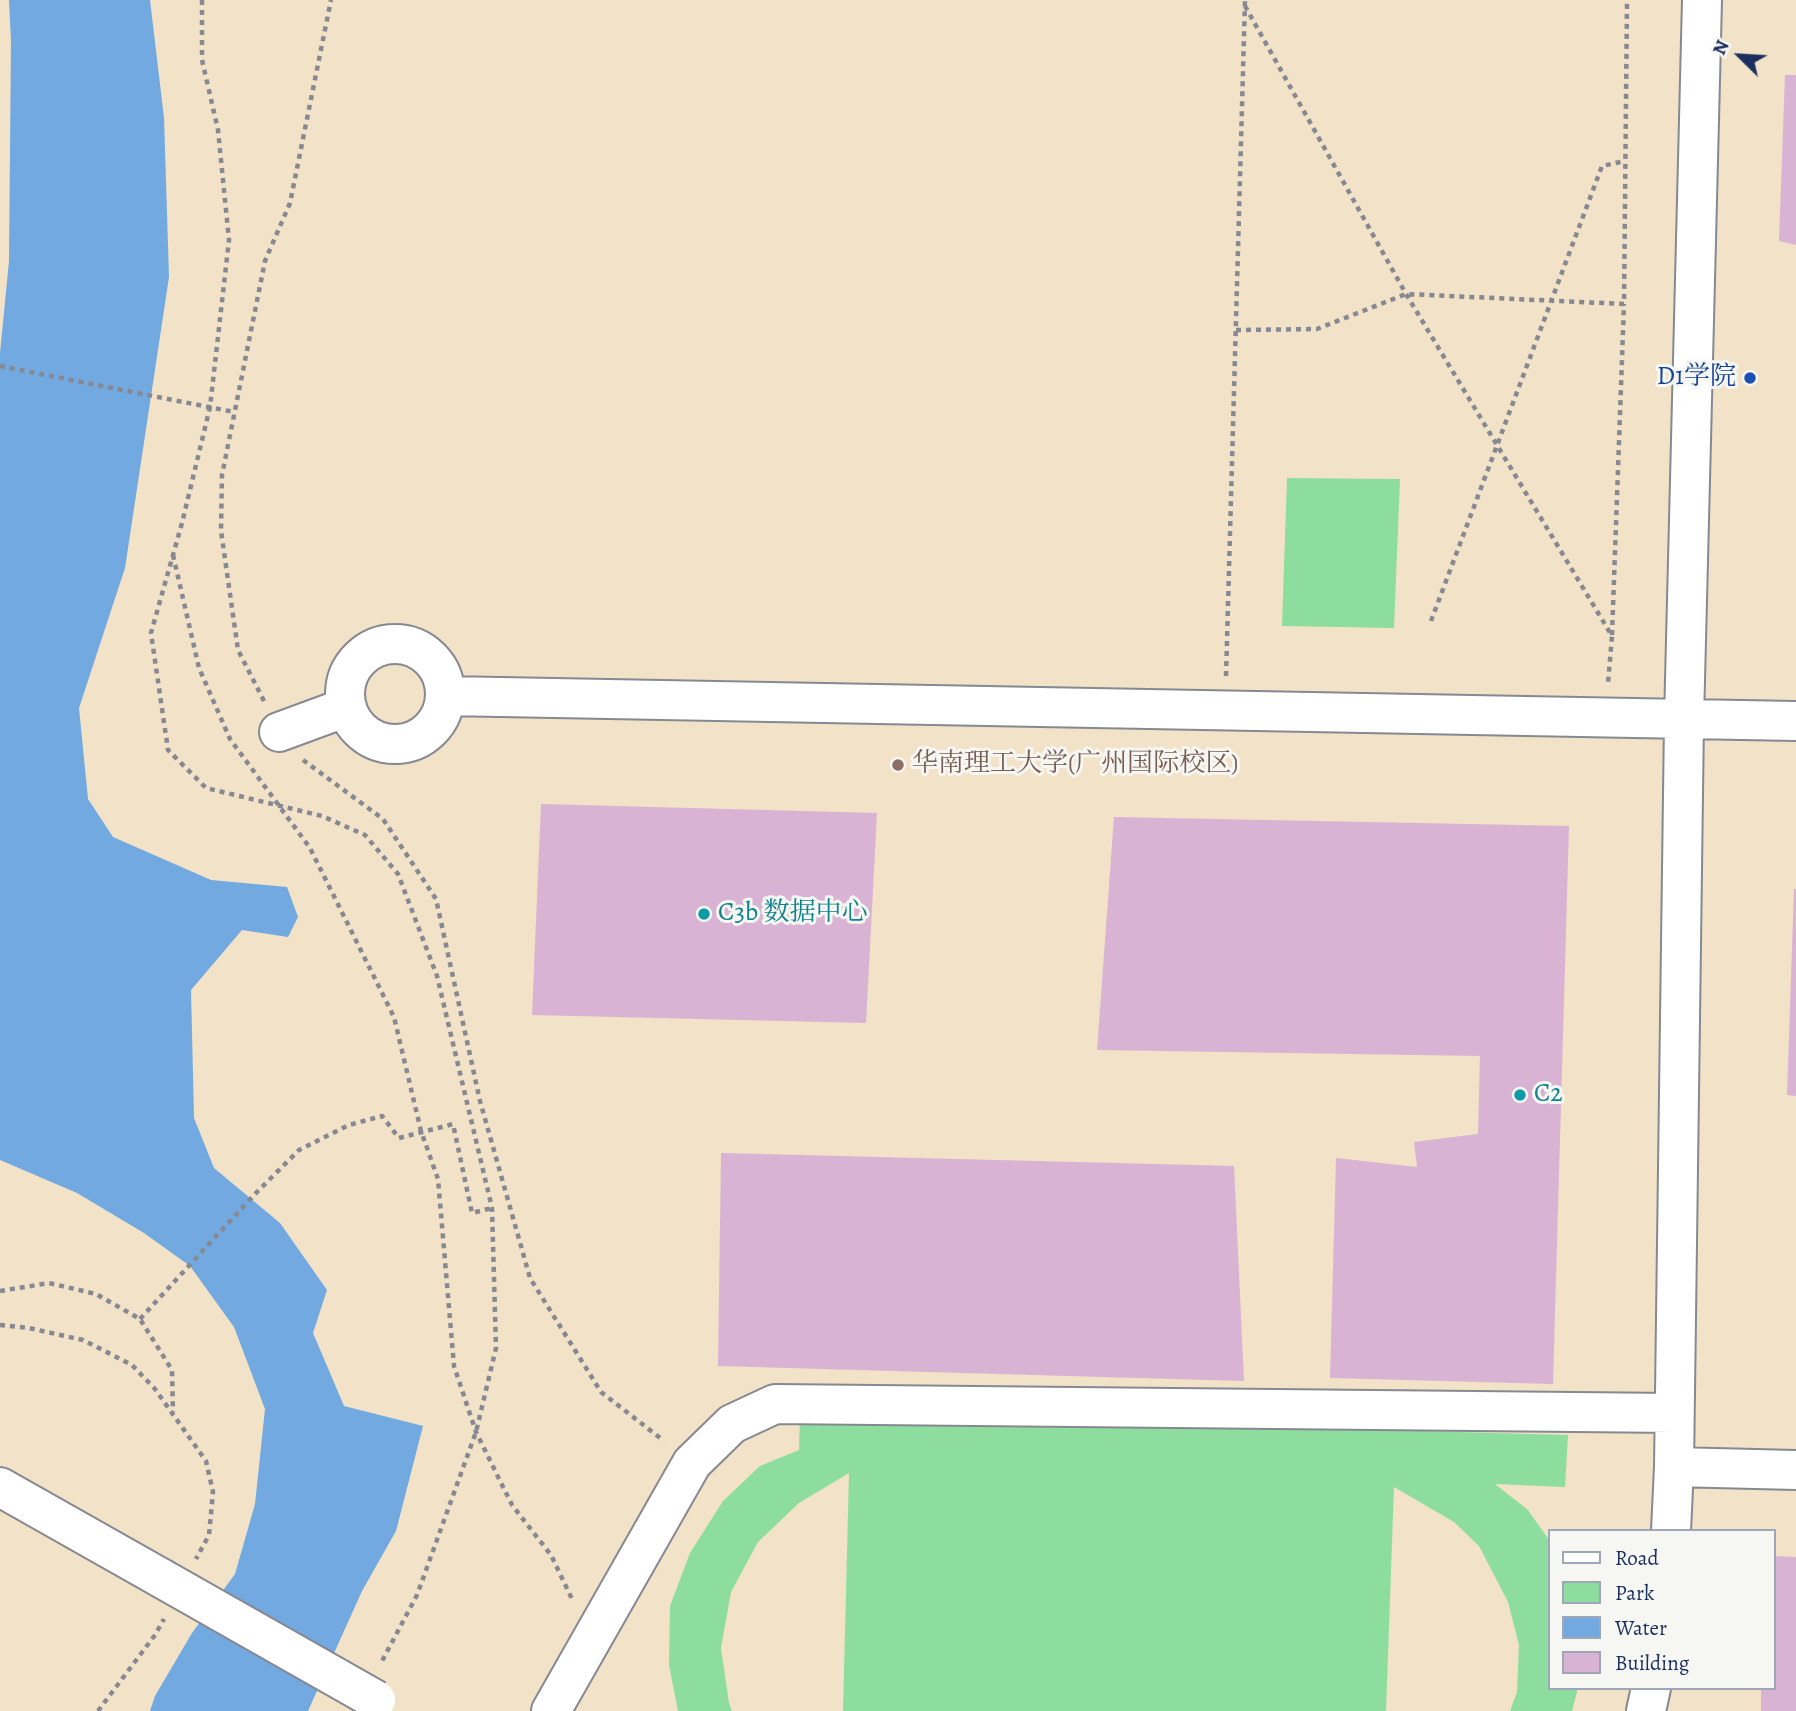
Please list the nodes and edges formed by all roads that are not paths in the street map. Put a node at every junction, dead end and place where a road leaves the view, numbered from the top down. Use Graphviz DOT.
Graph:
graph roads {
  1 [pos="1702,0"];
  2 [pos="446,696"];
  3 [pos="347,708"];
  4 [pos="1684,720"];
  5 [pos="1796,721"];
  6 [pos="279,732"];
  7 [pos="1674,1413"];
  8 [pos="1674,1467"];
  9 [pos="1796,1470"];
  10 [pos="0,1487"];
  11 [pos="1671,1529"];
  12 [pos="1651,1690"];
  13 [pos="384,1692"];
  14 [pos="551,1711"];
  15 [pos="1646,1711"];
  1 -- 4 [label="street"];
  2 -- 3 [label="street"];
  2 -- 3 [label="street"];
  2 -- 4 [label="street"];
  3 -- 6 [label="street"];
  4 -- 5 [label="street"];
  4 -- 7 [label="street"];
  7 -- 8 [label="street"];
  7 -- 14 [label="street"];
  8 -- 9 [label="street"];
  8 -- 11 [label="street"];
  10 -- 13 [label="street, bridge"];
  12 -- 15 [label="street"];
}
